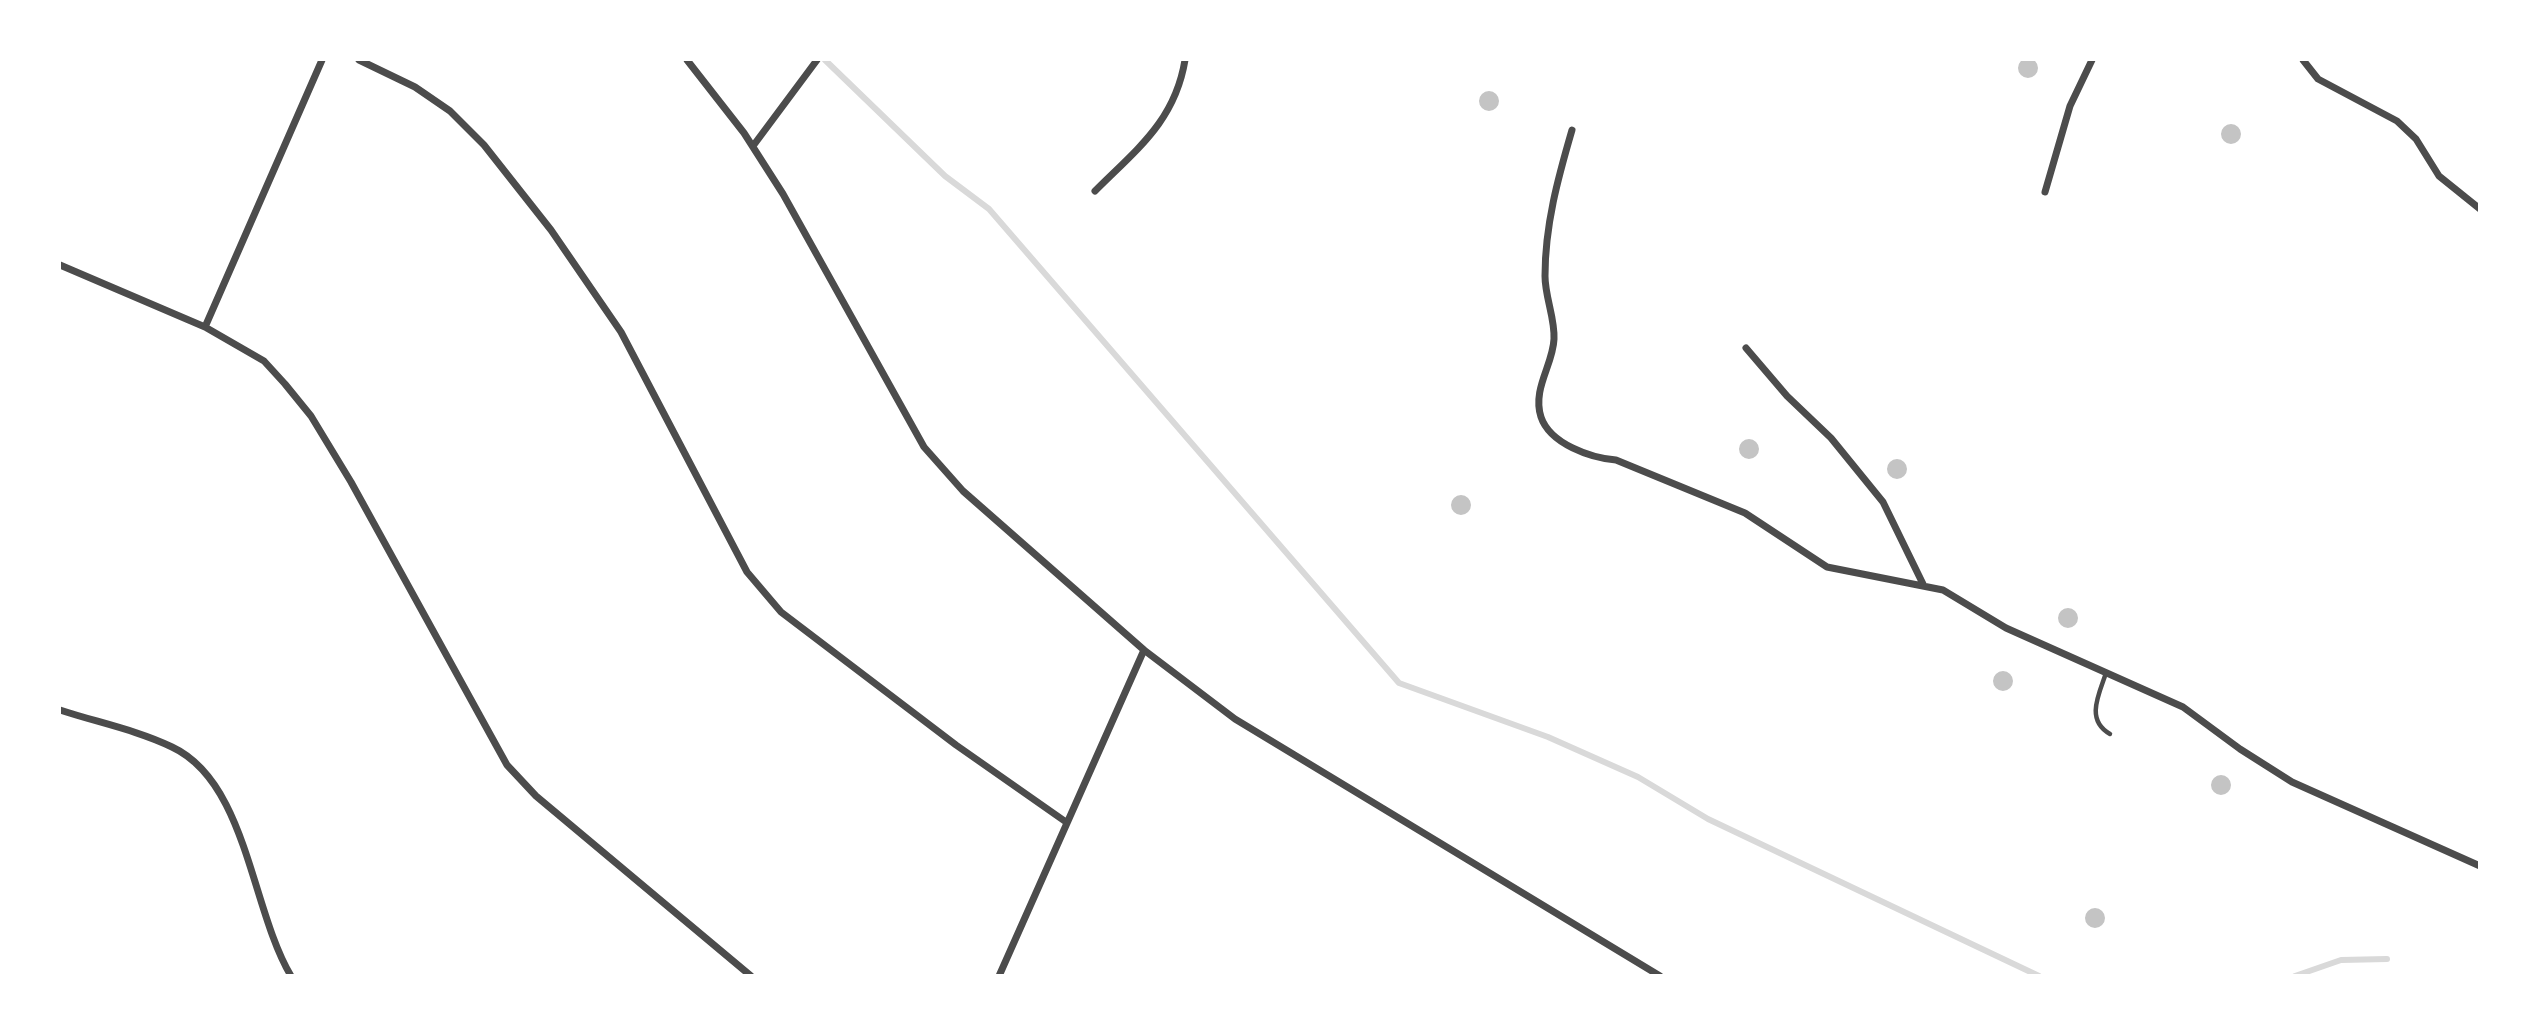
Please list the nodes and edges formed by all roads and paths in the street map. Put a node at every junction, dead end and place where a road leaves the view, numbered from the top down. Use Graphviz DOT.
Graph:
graph roads {
  1 [pos="322,60"];
  2 [pos="359,60"];
  3 [pos="687,60"];
  4 [pos="817,60"];
  5 [pos="1185,60"];
  6 [pos="2092,60"];
  7 [pos="2303,60"];
  8 [pos="1572,130"];
  9 [pos="753,146"];
  10 [pos="1095,191"];
  11 [pos="2045,192"];
  12 [pos="2480,209"];
  13 [pos="60,265"];
  14 [pos="205,327"];
  15 [pos="1746,348"];
  16 [pos="1923,584"];
  17 [pos="1144,650"];
  18 [pos="2106,673"];
  19 [pos="60,710"];
  20 [pos="2110,734"];
  21 [pos="1066,822"];
  22 [pos="2480,866"];
  23 [pos="290,975"];
  24 [pos="751,975"];
  25 [pos="999,975"];
  26 [pos="1660,975"];
  1 -- 14 [label="street"];
  2 -- 21 [label="street"];
  3 -- 9 [label="street"];
  4 -- 9 [label="street"];
  5 -- 10 [label="street"];
  6 -- 11 [label="street"];
  7 -- 12 [label="street"];
  8 -- 16 [label="street"];
  9 -- 17 [label="street"];
  13 -- 14 [label="street"];
  14 -- 24 [label="street"];
  15 -- 16 [label="street"];
  16 -- 18 [label="street"];
  17 -- 21 [label="street"];
  17 -- 26 [label="street"];
  18 -- 20 [label="lane"];
  18 -- 22 [label="street"];
  19 -- 23 [label="street"];
  21 -- 25 [label="street"];
}
